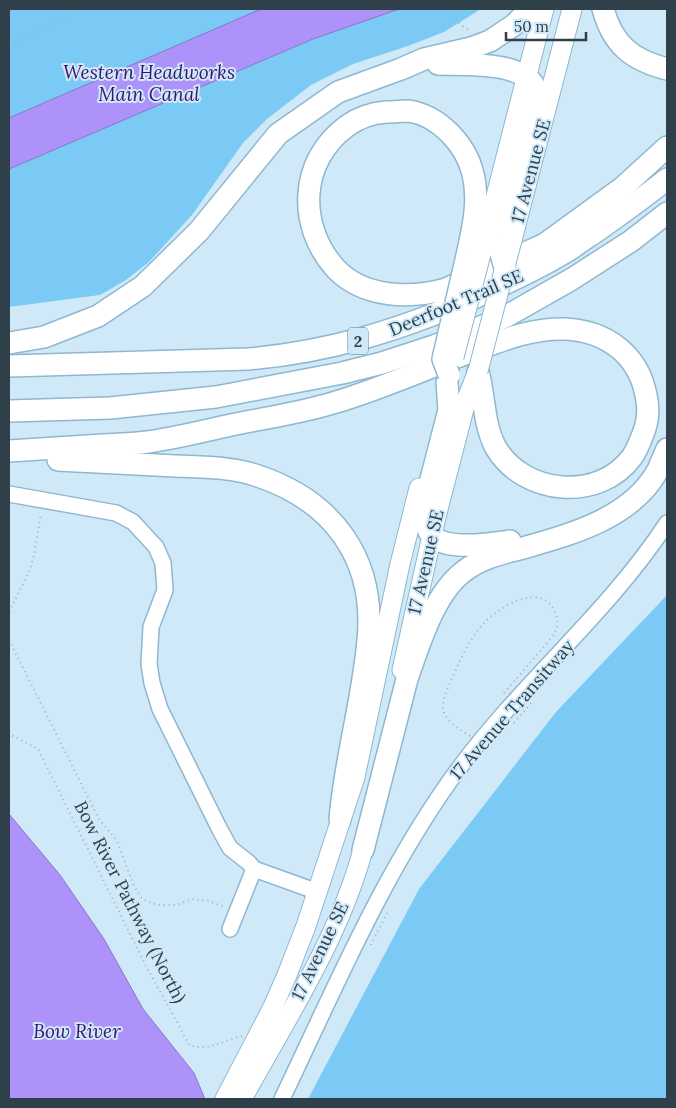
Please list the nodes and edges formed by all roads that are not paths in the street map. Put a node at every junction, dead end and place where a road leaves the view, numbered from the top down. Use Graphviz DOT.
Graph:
graph roads {
  1 [pos="530,9"];
  2 [pos="544,9"];
  3 [pos="572,9"];
  4 [pos="603,9"];
  5 [pos="401,69"];
  6 [pos="667,69"];
  7 [pos="527,78"];
  8 [pos="667,147"];
  9 [pos="667,179"];
  10 [pos="667,213"];
  11 [pos="489,250"];
  12 [pos="505,268"];
  13 [pos="9,343"];
  14 [pos="9,366"];
  15 [pos="478,371"];
  16 [pos="448,378"];
  17 [pos="9,411"];
  18 [pos="667,449"];
  19 [pos="9,452"];
  20 [pos="9,494"];
  21 [pos="601,520"];
  22 [pos="667,523"];
  23 [pos="432,536"];
  24 [pos="340,819"];
  25 [pos="363,850"];
  26 [pos="254,869"];
  27 [pos="318,892"];
  28 [pos="230,929"];
  29 [pos="225,1099"];
  30 [pos="242,1099"];
  31 [pos="282,1099"];
  1 -- 5 [label="highway"];
  2 -- 7 [label="main road"];
  3 -- 11 [label="main road, 17 Avenue SE"];
  4 -- 6 [label="highway"];
  5 -- 7 [label="highway"];
  5 -- 13 [label="highway"];
  7 -- 11 [label="highway"];
  8 -- 11 [label="highway"];
  9 -- 14 [label="highway, Deerfoot Trail SE / 2"];
  10 -- 17 [label="highway, Deerfoot Trail SE / 2"];
  11 -- 12 [label="highway, bridge"];
  11 -- 16 [label="highway, bridge"];
  12 -- 15 [label="main road, 17 Avenue SE, bridge"];
  15 -- 19 [label="highway"];
  15 -- 23 [label="main road, 17 Avenue SE"];
  16 -- 23 [label="highway"];
  16 -- 24 [label="main road, 17 Avenue SE"];
  18 -- 21 [label="highway"];
  19 -- 24 [label="highway"];
  20 -- 26 [label="lane"];
  21 -- 23 [label="highway"];
  21 -- 25 [label="highway"];
  22 -- 31 [label="lane, 17 Avenue Transitway"];
  23 -- 25 [label="main road, 17 Avenue SE"];
  24 -- 27 [label="main road, 17 Avenue SE"];
  25 -- 30 [label="main road, 17 Avenue SE"];
  26 -- 27 [label="lane"];
  26 -- 28 [label="lane"];
  27 -- 29 [label="main road, 17 Avenue SE"];
}
